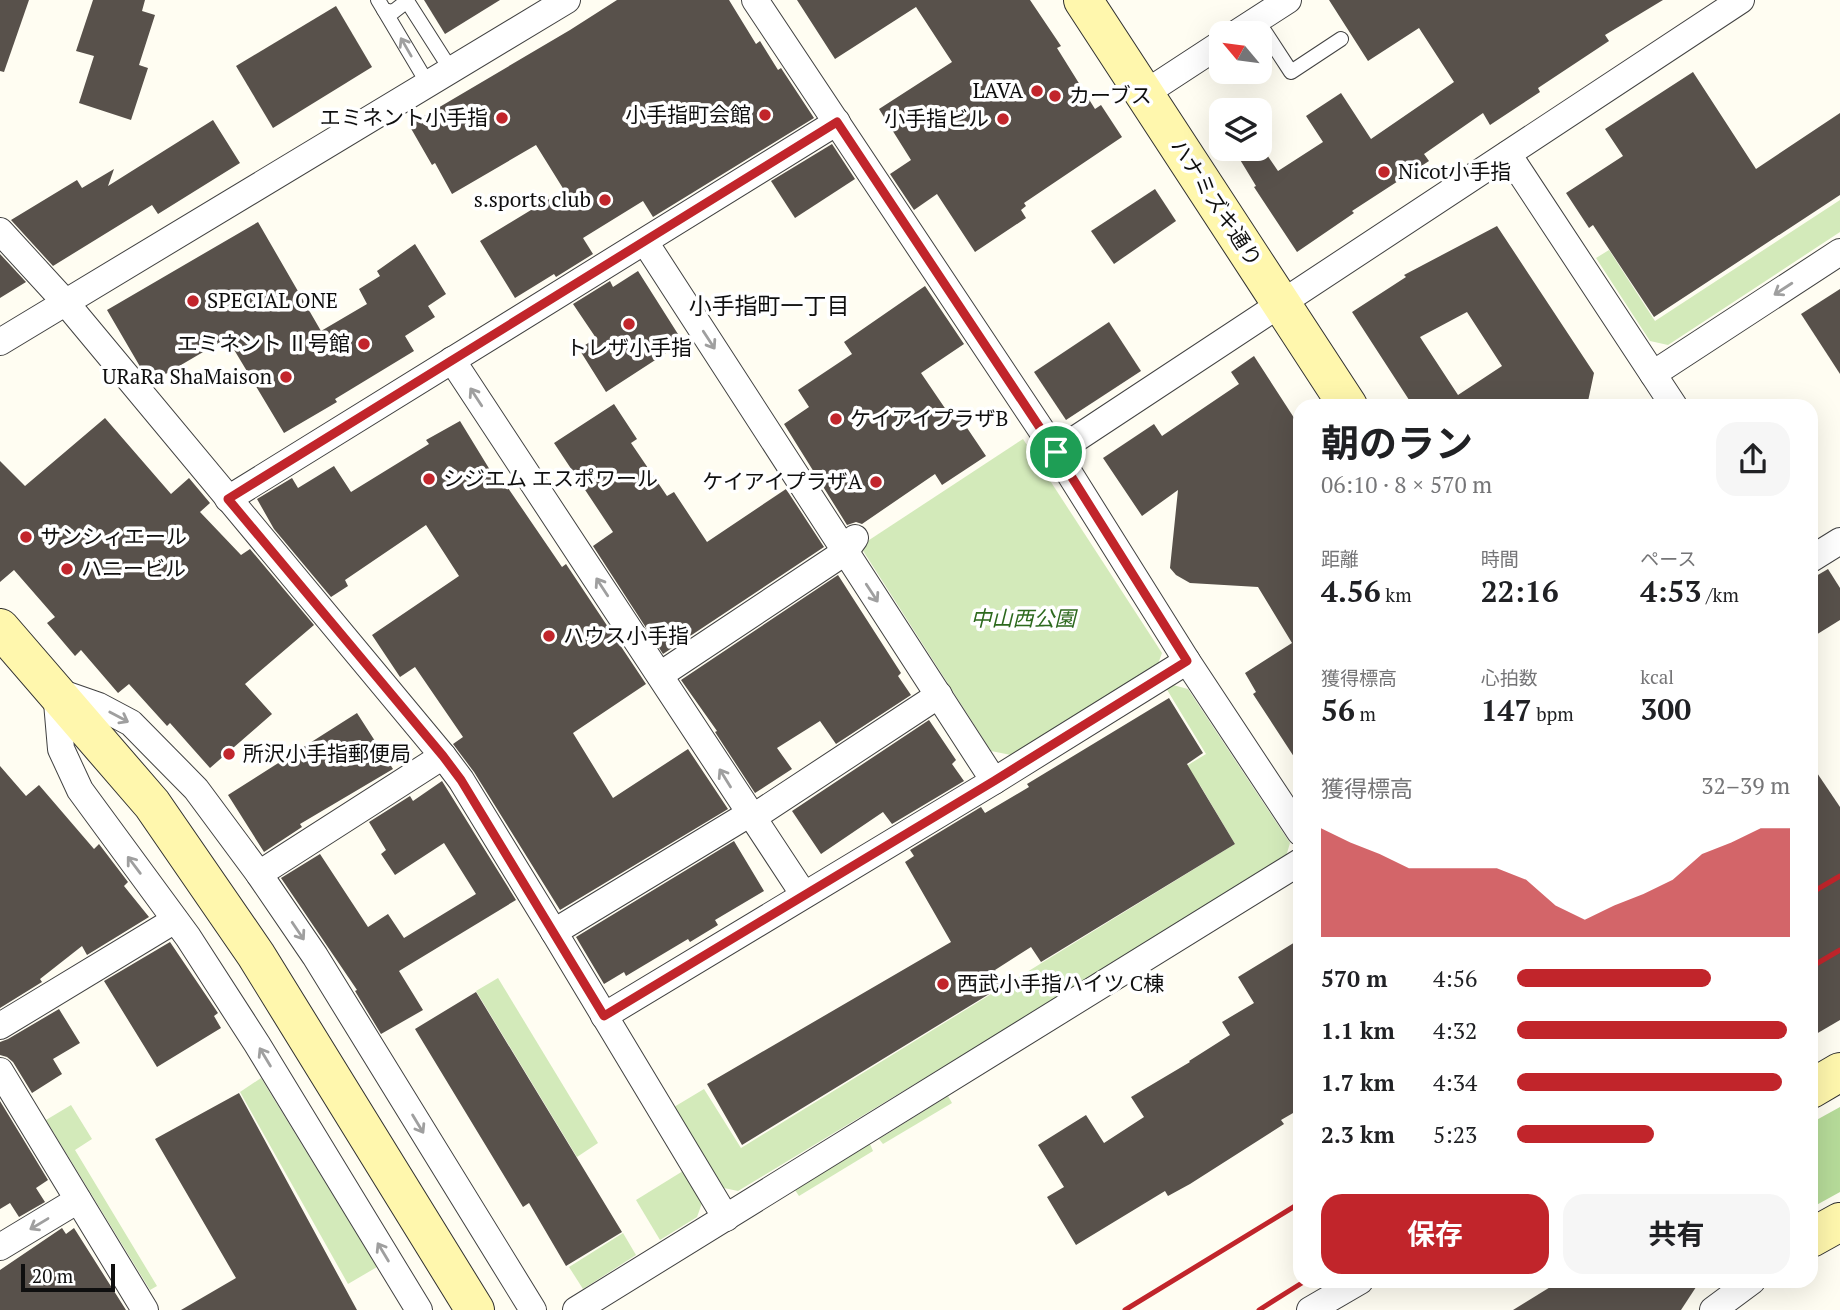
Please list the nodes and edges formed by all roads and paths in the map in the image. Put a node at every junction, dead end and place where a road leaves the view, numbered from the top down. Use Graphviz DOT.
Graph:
graph roads {
  1 [pos="567,0"];
  2 [pos="755,0"];
  3 [pos="1083,0"];
  4 [pos="1287,0"];
  5 [pos="1741,0"];
  6 [pos="407,1"];
  7 [pos="381,5"];
  8 [pos="1256,21"];
  9 [pos="1341,39"];
  10 [pos="1209,52"];
  11 [pos="1272,52"];
  12 [pos="452,70"];
  13 [pos="428,84"];
  14 [pos="1144,94"];
  15 [pos="837,122"];
  16 [pos="1508,154"];
  17 [pos="0,231"];
  18 [pos="645,242"];
  19 [pos="1840,252"];
  20 [pos="66,303"];
  21 [pos="1281,303"];
  22 [pos="0,342"];
  23 [pos="452,360"];
  24 [pos="1653,374"];
  25 [pos="1343,399"];
  26 [pos="1669,399"];
  27 [pos="1056,452"];
  28 [pos="228,499"];
  29 [pos="1840,541"];
  30 [pos="850,545"];
  31 [pos="1818,555"];
  32 [pos="0,628"];
  33 [pos="1187,661"];
  34 [pos="660,675"];
  35 [pos="56,691"];
  36 [pos="939,695"];
  37 [pos="443,756"];
  38 [pos="994,781"];
  39 [pos="750,816"];
  40 [pos="1293,821"];
  41 [pos="1293,866"];
  42 [pos="259,874"];
  43 [pos="804,895"];
  44 [pos="175,920"];
  45 [pos="554,932"];
  46 [pos="604,1016"];
  47 [pos="0,1027"];
  48 [pos="0,1071"];
  49 [pos="1840,1072"];
  50 [pos="1818,1085"];
  51 [pos="78,1200"];
  52 [pos="726,1218"];
  53 [pos="1840,1222"];
  54 [pos="1818,1234"];
  55 [pos="0,1247"];
  56 [pos="1348,1288"];
  57 [pos="1743,1288"];
  58 [pos="145,1310"];
  59 [pos="419,1310"];
  60 [pos="475,1310"];
  61 [pos="533,1310"];
  62 [pos="576,1310"];
  63 [pos="1310,1310"];
  64 [pos="1713,1310"];
  1 -- 12 [label="street"];
  2 -- 15 [label="street"];
  3 -- 14 [label="street, ハナミズキ通り"];
  4 -- 8 [label="street"];
  5 -- 16 [label="street"];
  6 -- 7 [label="lane"];
  6 -- 12 [label="lane"];
  13 -- 7 [label="lane, one-way"];
  9 -- 11 [label="lane"];
  10 -- 14 [label="street"];
  12 -- 13 [label="street"];
  13 -- 20 [label="street"];
  14 -- 21 [label="street, ハナミズキ通り"];
  15 -- 18 [label="street"];
  15 -- 27 [label="street"];
  16 -- 21 [label="street"];
  16 -- 24 [label="street"];
  17 -- 20 [label="street"];
  18 -- 23 [label="street"];
  18 -- 30 [label="street, one-way"];
  19 -- 24 [label="street, one-way"];
  20 -- 22 [label="street"];
  20 -- 28 [label="street"];
  21 -- 25 [label="street, ハナミズキ通り"];
  21 -- 27 [label="street"];
  23 -- 28 [label="street"];
  34 -- 23 [label="street, one-way"];
  24 -- 26 [label="street"];
  27 -- 33 [label="street"];
  28 -- 37 [label="street"];
  29 -- 31 [label="street"];
  30 -- 34 [label="street"];
  30 -- 36 [label="street, one-way"];
  32 -- 35 [label="street"];
  33 -- 38 [label="street"];
  33 -- 40 [label="street"];
  39 -- 34 [label="street, one-way"];
  35 -- 42 [label="street, one-way"];
  44 -- 35 [label="street, one-way"];
  35 -- 60 [label="street"];
  36 -- 38 [label="street"];
  36 -- 39 [label="street"];
  37 -- 42 [label="street"];
  37 -- 45 [label="street"];
  38 -- 43 [label="street"];
  39 -- 43 [label="street"];
  39 -- 45 [label="street"];
  41 -- 52 [label="street"];
  42 -- 61 [label="street, one-way"];
  43 -- 46 [label="street"];
  44 -- 47 [label="street"];
  59 -- 44 [label="street, one-way"];
  45 -- 46 [label="street"];
  46 -- 52 [label="street"];
  48 -- 51 [label="street"];
  49 -- 50 [label="street"];
  51 -- 55 [label="street, one-way"];
  51 -- 58 [label="street"];
  52 -- 62 [label="street"];
  53 -- 54 [label="street"];
  56 -- 63 [label="street"];
  57 -- 64 [label="street"];
}
